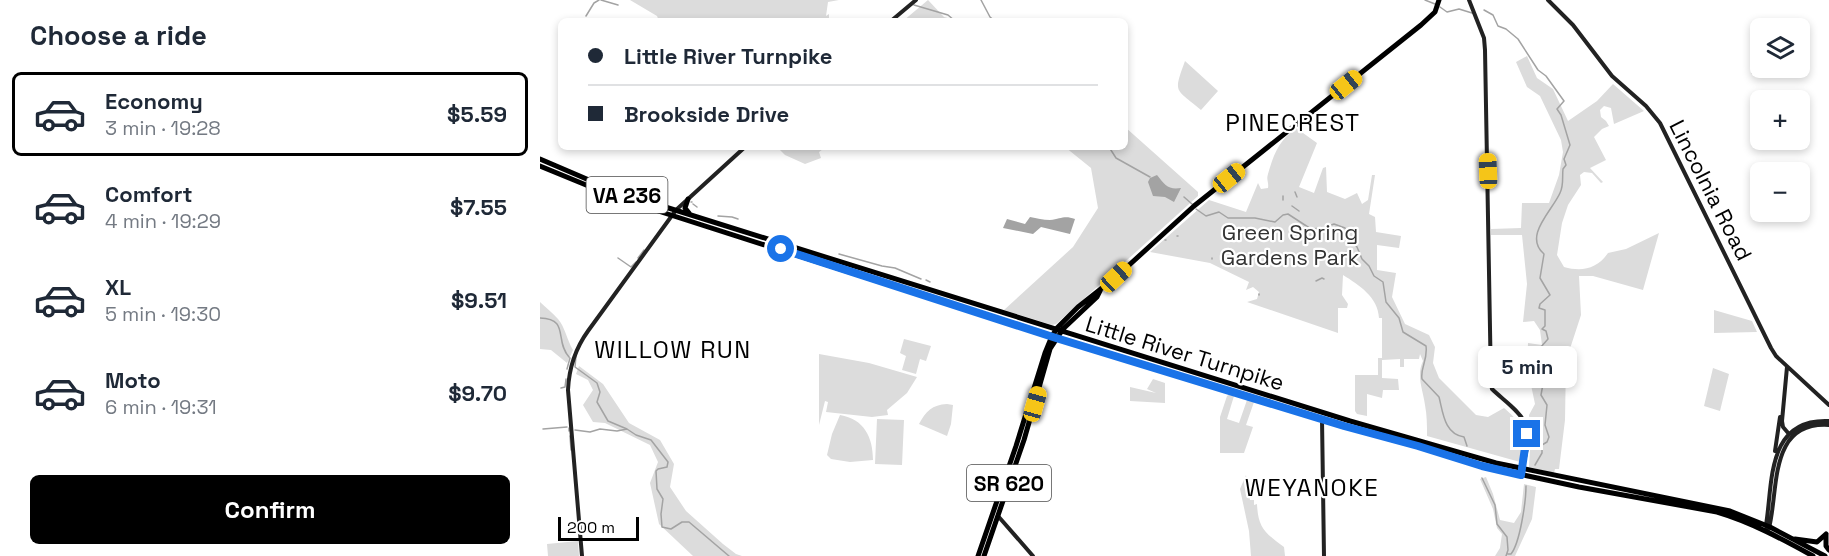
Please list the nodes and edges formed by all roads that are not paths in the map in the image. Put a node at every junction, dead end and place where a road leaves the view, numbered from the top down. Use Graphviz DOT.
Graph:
graph roads {
  1 [pos="916,0"];
  2 [pos="1439,0"];
  3 [pos="1469,0"];
  4 [pos="1548,0"];
  5 [pos="895,18"];
  6 [pos="742,150"];
  7 [pos="540,159"];
  8 [pos="540,166"];
  9 [pos="688,199"];
  10 [pos="674,213"];
  11 [pos="690,214"];
  12 [pos="1101,290"];
  13 [pos="1073,318"];
  14 [pos="1059,330"];
  15 [pos="1077,336"];
  16 [pos="1054,337"];
  17 [pos="1788,366"];
  18 [pos="1829,405"];
  19 [pos="1782,414"];
  20 [pos="1323,416"];
  21 [pos="1829,421"];
  22 [pos="1829,425"];
  23 [pos="1791,436"];
  24 [pos="1774,461"];
  25 [pos="1522,472"];
  26 [pos="996,514"];
  27 [pos="1768,528"];
  28 [pos="1790,537"];
  29 [pos="1829,550"];
  30 [pos="582,556"];
  31 [pos="978,556"];
  32 [pos="984,556"];
  33 [pos="1033,556"];
  34 [pos="1324,556"];
  35 [pos="1813,556"];
  36 [pos="1825,556"];
  1 -- 5 [label="street"];
  2 -- 12 [label="main road, SR 620"];
  3 -- 25 [label="street"];
  4 -- 17 [label="street, Lincolnia Road"];
  6 -- 9 [label="street"];
  7 -- 10 [label="main road, Little River Turnpike / VA 236"];
  8 -- 10 [label="main road, Little River Turnpike / VA 236"];
  9 -- 10 [label="street"];
  9 -- 11 [label="main road"];
  10 -- 11 [label="main road, Little River Turnpike / VA 236"];
  10 -- 16 [label="main road, Little River Turnpike / VA 236"];
  10 -- 30 [label="street"];
  11 -- 14 [label="main road, Little River Turnpike / VA 236"];
  12 -- 13 [label="main road, SR 620"];
  12 -- 14 [label="main road, SR 620"];
  13 -- 14 [label="main road, SR 620"];
  13 -- 15 [label="main road"];
  14 -- 15 [label="main road, Little River Turnpike / VA 236"];
  14 -- 16 [label="main road, SR 620"];
  15 -- 20 [label="main road, Little River Turnpike / VA 236"];
  16 -- 20 [label="main road, Little River Turnpike / VA 236"];
  16 -- 26 [label="main road, SR 620"];
  17 -- 18 [label="street, Lincolnia Road"];
  17 -- 19 [label="street"];
  19 -- 23 [label="street"];
  19 -- 24 [label="street"];
  20 -- 25 [label="main road, Little River Turnpike / VA 236"];
  20 -- 34 [label="street"];
  21 -- 23 [label="street"];
  22 -- 23 [label="street"];
  23 -- 24 [label="street"];
  23 -- 27 [label="street"];
  24 -- 27 [label="street"];
  25 -- 27 [label="main road, Little River Turnpike / VA 236"];
  26 -- 31 [label="main road, SR 620"];
  26 -- 32 [label="main road, SR 620"];
  26 -- 33 [label="street"];
  27 -- 28 [label="main road, Little River Turnpike / VA 236"];
  27 -- 35 [label="main road, Little River Turnpike / VA 236"];
  28 -- 29 [label="main road"];
  28 -- 36 [label="main road, Little River Turnpike / VA 236"];
}
